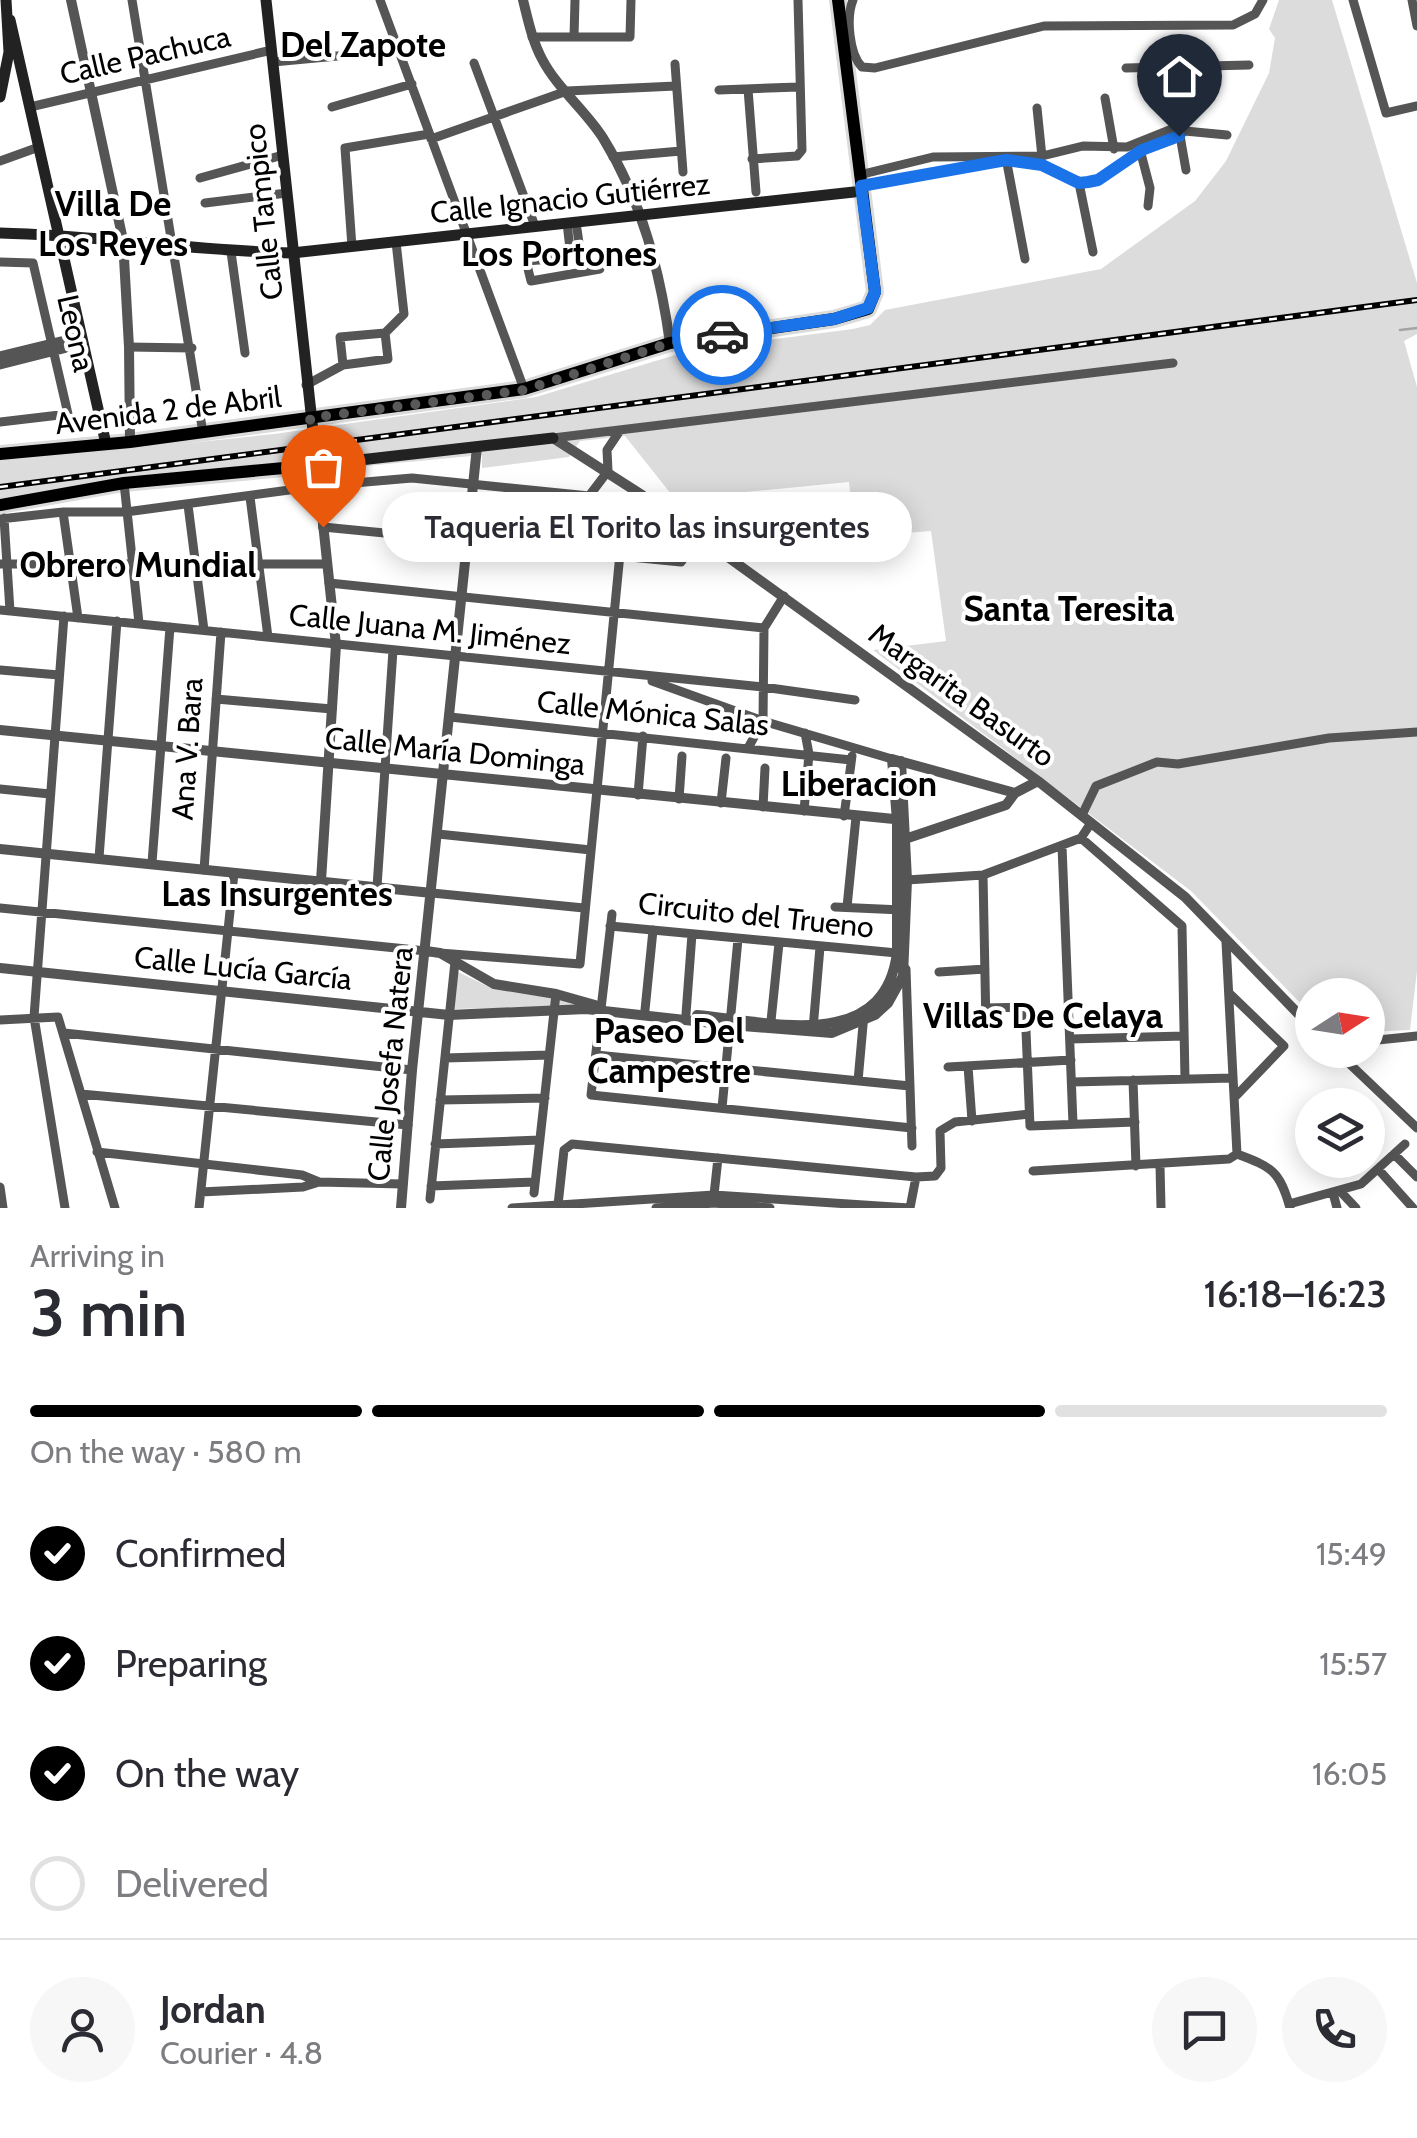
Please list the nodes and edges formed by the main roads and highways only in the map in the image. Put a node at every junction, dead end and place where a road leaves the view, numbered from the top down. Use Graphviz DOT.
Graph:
graph roads {
  1 [pos="6,0"];
  2 [pos="266,0"];
  3 [pos="829,0"];
  4 [pos="838,0"];
  5 [pos="10,20"];
  6 [pos="0,97"];
  7 [pos="858,183"];
  8 [pos="0,233"];
  9 [pos="58,234"];
  10 [pos="292,253"];
  11 [pos="868,308"];
  12 [pos="310,418"];
  13 [pos="553,438"];
  14 [pos="106,444"];
  15 [pos="0,454"];
  16 [pos="316,466"];
  17 [pos="99,486"];
  18 [pos="318,486"];
  19 [pos="0,497"];
  20 [pos="1,514"];
  1 -- 5 [label="main road"];
  2 -- 10 [label="main road, Calle Tampico"];
  3 -- 7 [label="main road"];
  4 -- 7 [label="main road"];
  5 -- 6 [label="main road"];
  5 -- 9 [label="main road"];
  7 -- 10 [label="main road, Calle Ignacio Gutiérrez"];
  7 -- 11 [label="main road"];
  7 -- 11 [label="main road"];
  8 -- 9 [label="main road, Calle Ignacio Gutiérrez"];
  9 -- 10 [label="main road, Calle Ignacio Gutiérrez"];
  9 -- 14 [label="main road"];
  10 -- 12 [label="main road, Calle Tampico"];
  11 -- 12 [label="main road, Avenida 2 de Abril"];
  12 -- 14 [label="main road, Avenida 2 de Abril"];
  12 -- 16 [label="main road, Calle Tampico"];
  13 -- 16 [label="main road"];
  14 -- 15 [label="main road, Avenida 2 de Abril"];
  16 -- 17 [label="main road"];
  16 -- 18 [label="main road, Calle Tampico"];
  17 -- 19 [label="main road"];
  17 -- 20 [label="main road"];
}
